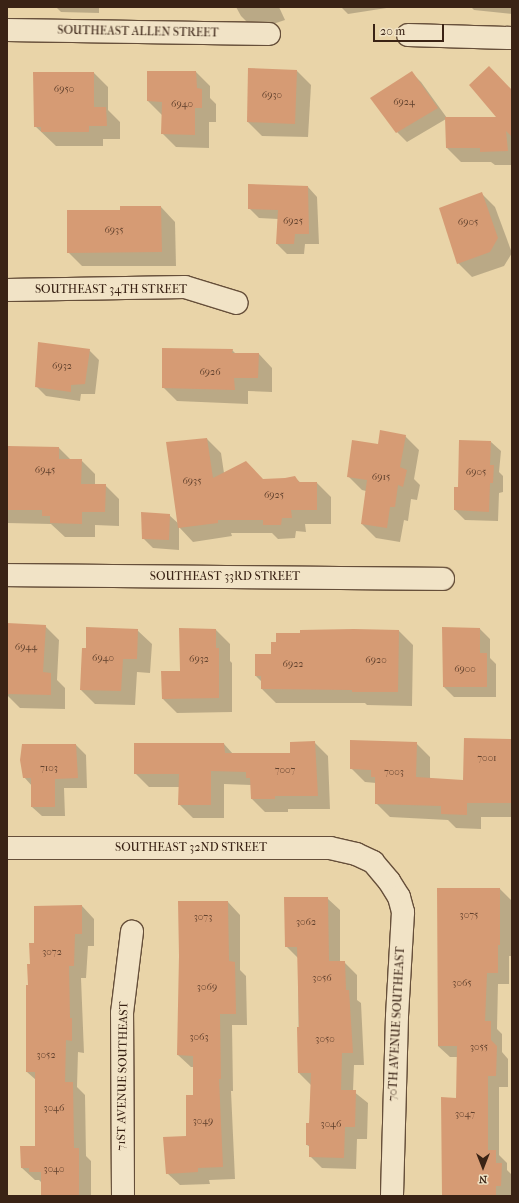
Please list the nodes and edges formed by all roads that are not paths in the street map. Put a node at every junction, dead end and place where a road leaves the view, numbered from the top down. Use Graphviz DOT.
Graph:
graph roads {
  1 [pos="7,30"];
  2 [pos="269,34"];
  3 [pos="408,35"];
  4 [pos="512,38"];
  5 [pos="7,290"];
  6 [pos="237,303"];
  7 [pos="7,575"];
  8 [pos="442,579"];
  9 [pos="7,848"];
  10 [pos="373,862"];
  11 [pos="132,932"];
  12 [pos="123,1196"];
  13 [pos="392,1196"];
  1 -- 2 [label="street, SOUTHEAST ALLEN STREET"];
  3 -- 4 [label="street"];
  5 -- 6 [label="street, SOUTHEAST 34TH STREET"];
  7 -- 8 [label="street, SOUTHEAST 33RD STREET"];
  9 -- 10 [label="street, SOUTHEAST 32ND STREET"];
  10 -- 13 [label="street, 70TH AVENUE SOUTHEAST"];
  11 -- 12 [label="street, 71ST AVENUE SOUTHEAST"];
}
